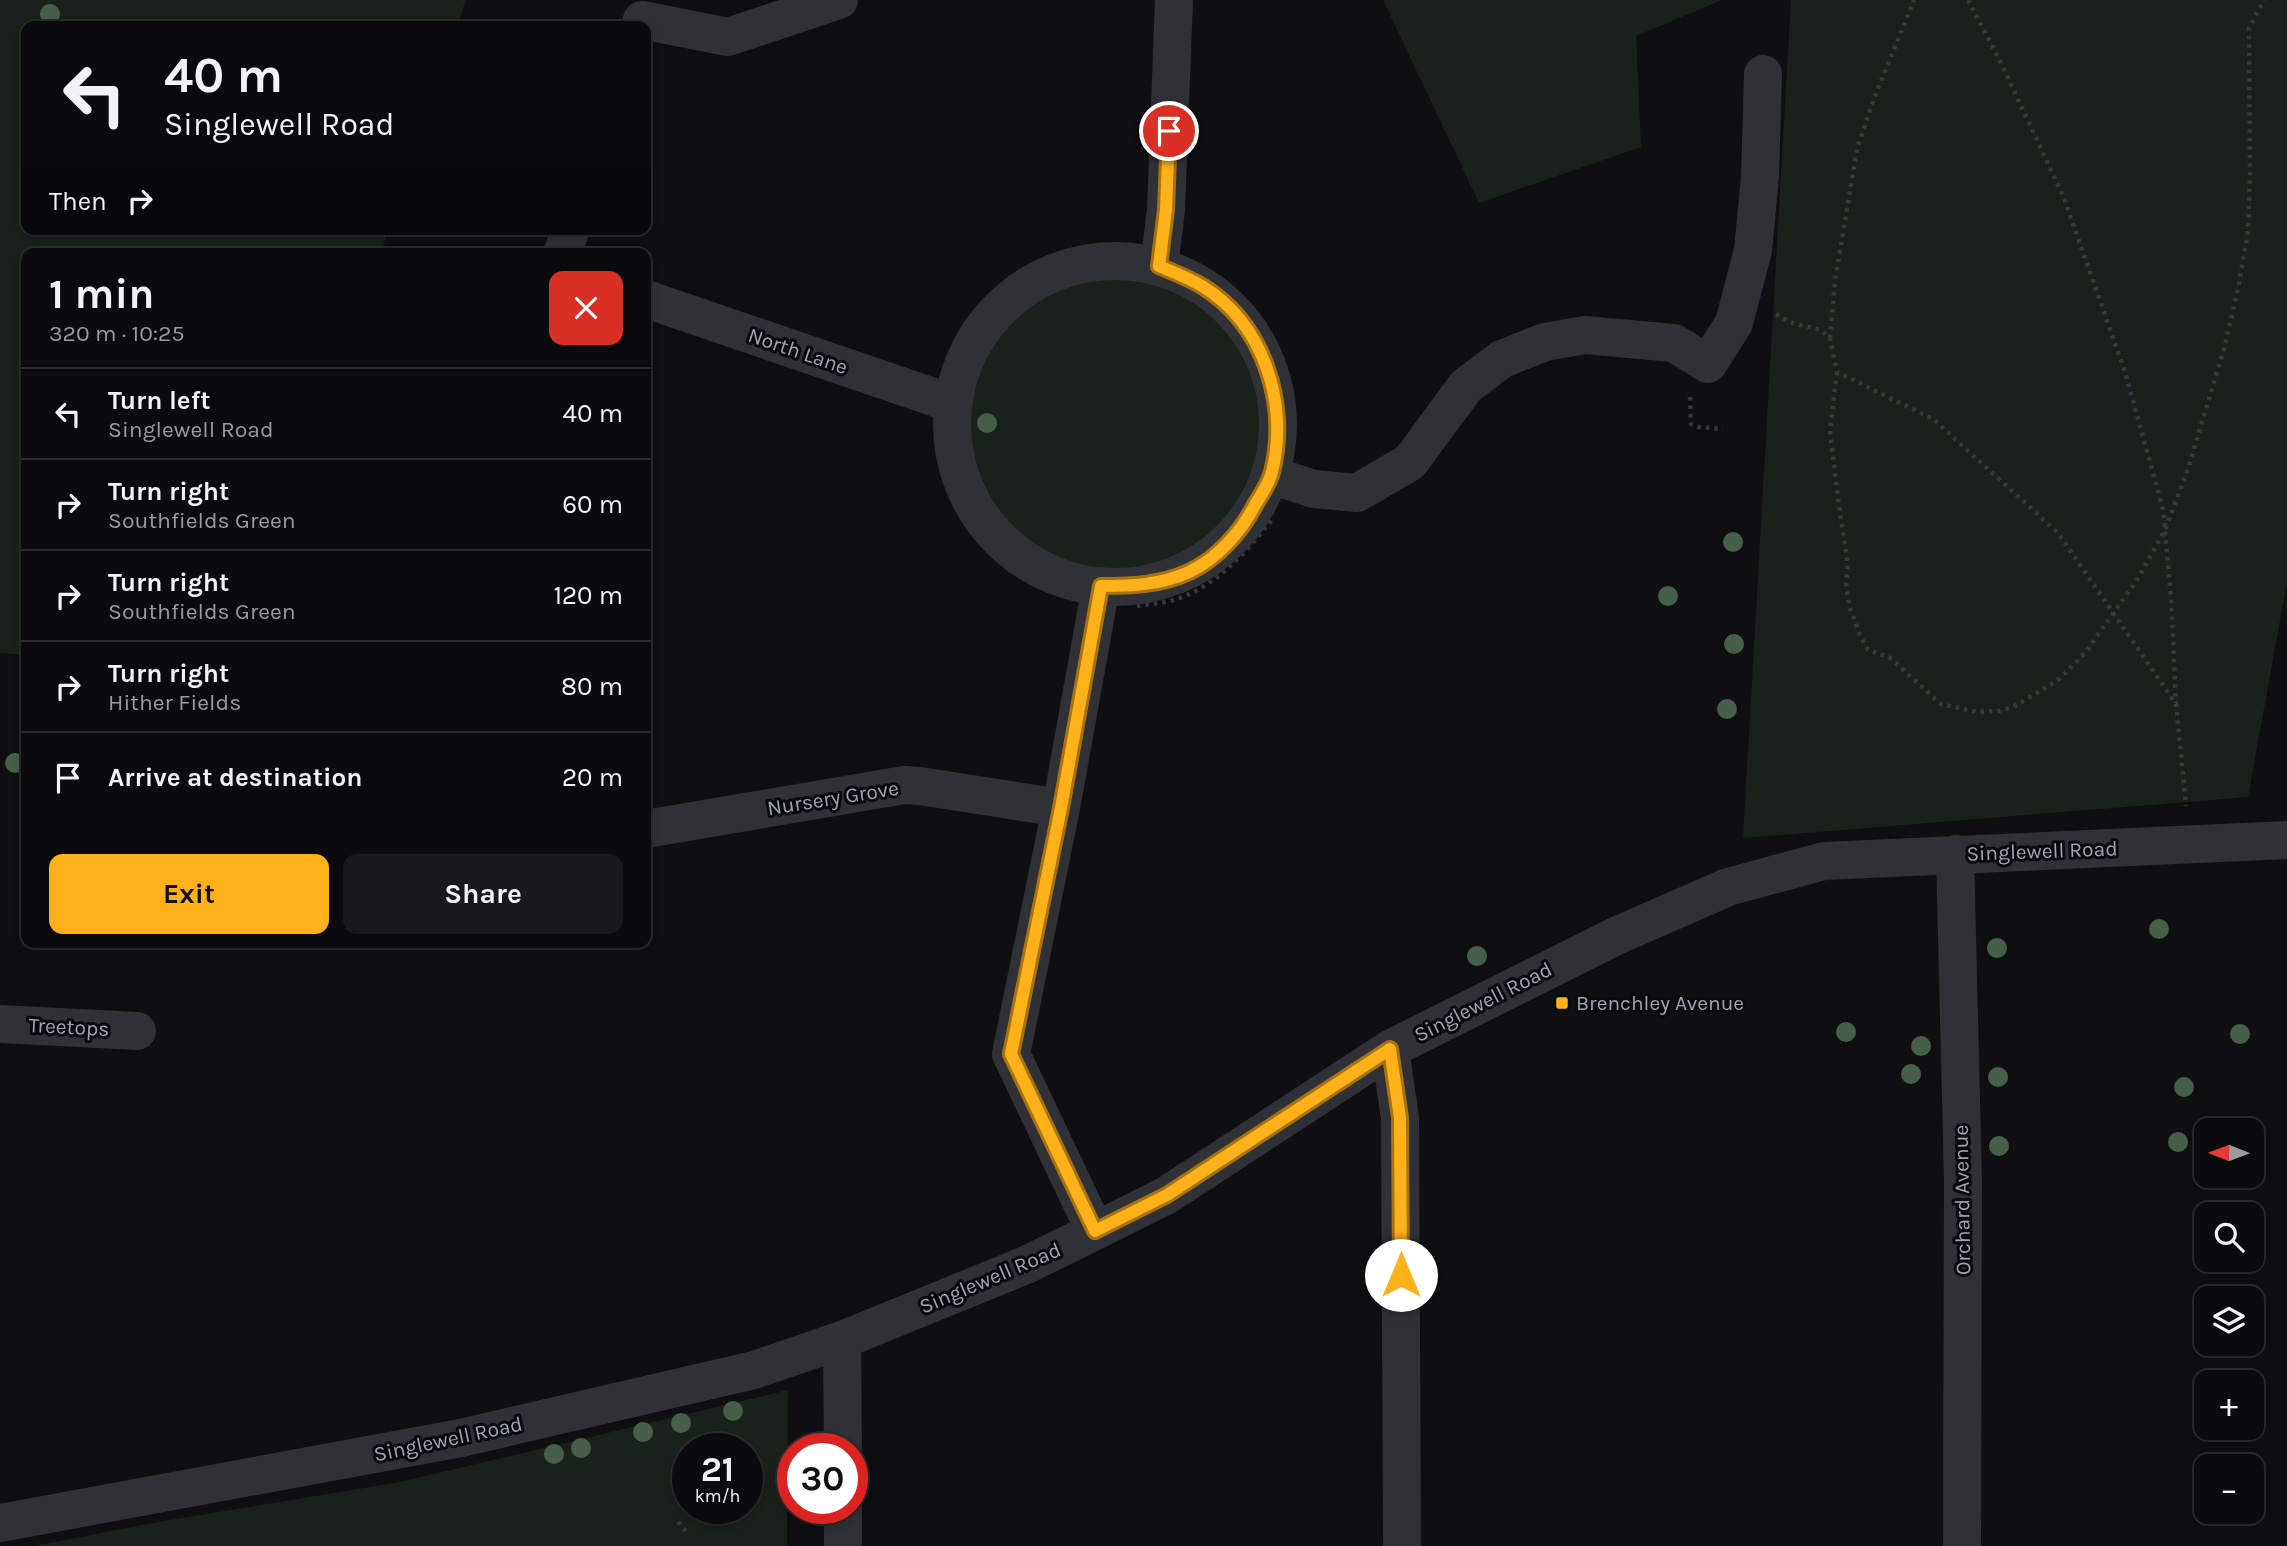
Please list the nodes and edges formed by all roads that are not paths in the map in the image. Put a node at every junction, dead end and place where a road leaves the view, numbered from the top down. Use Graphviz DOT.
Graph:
graph roads {
  1 [pos="839,0"];
  2 [pos="1174,0"];
  3 [pos="642,15"];
  4 [pos="1763,74"];
  5 [pos="1159,266"];
  6 [pos="651,301"];
  7 [pos="951,403"];
  8 [pos="1271,475"];
  9 [pos="1101,586"];
  10 [pos="1061,808"];
  11 [pos="651,828"];
  12 [pos="2287,840"];
  13 [pos="1955,854"];
  14 [pos="0,1024"];
  15 [pos="137,1031"];
  16 [pos="1390,1049"];
  17 [pos="1095,1231"];
  18 [pos="842,1340"];
  19 [pos="843,1433"];
  20 [pos="0,1523"];
  21 [pos="843,1524"];
  22 [pos="843,1546"];
  23 [pos="1402,1546"];
  24 [pos="1962,1546"];
  1 -- 3 [label="street"];
  2 -- 5 [label="street"];
  4 -- 8 [label="street"];
  5 -- 7 [label="street"];
  5 -- 8 [label="street"];
  6 -- 7 [label="street, North Lane"];
  7 -- 9 [label="street"];
  8 -- 9 [label="street"];
  9 -- 10 [label="street"];
  10 -- 11 [label="street, Nursery Grove"];
  10 -- 17 [label="street"];
  12 -- 13 [label="street, Singlewell Road"];
  13 -- 16 [label="street, Singlewell Road"];
  13 -- 24 [label="street, Orchard Avenue"];
  14 -- 15 [label="street, Treetops"];
  16 -- 17 [label="street, Singlewell Road"];
  16 -- 23 [label="street"];
  17 -- 18 [label="street, Singlewell Road"];
  18 -- 19 [label="street"];
  18 -- 20 [label="street, Singlewell Road"];
  21 -- 22 [label="street"];
}
